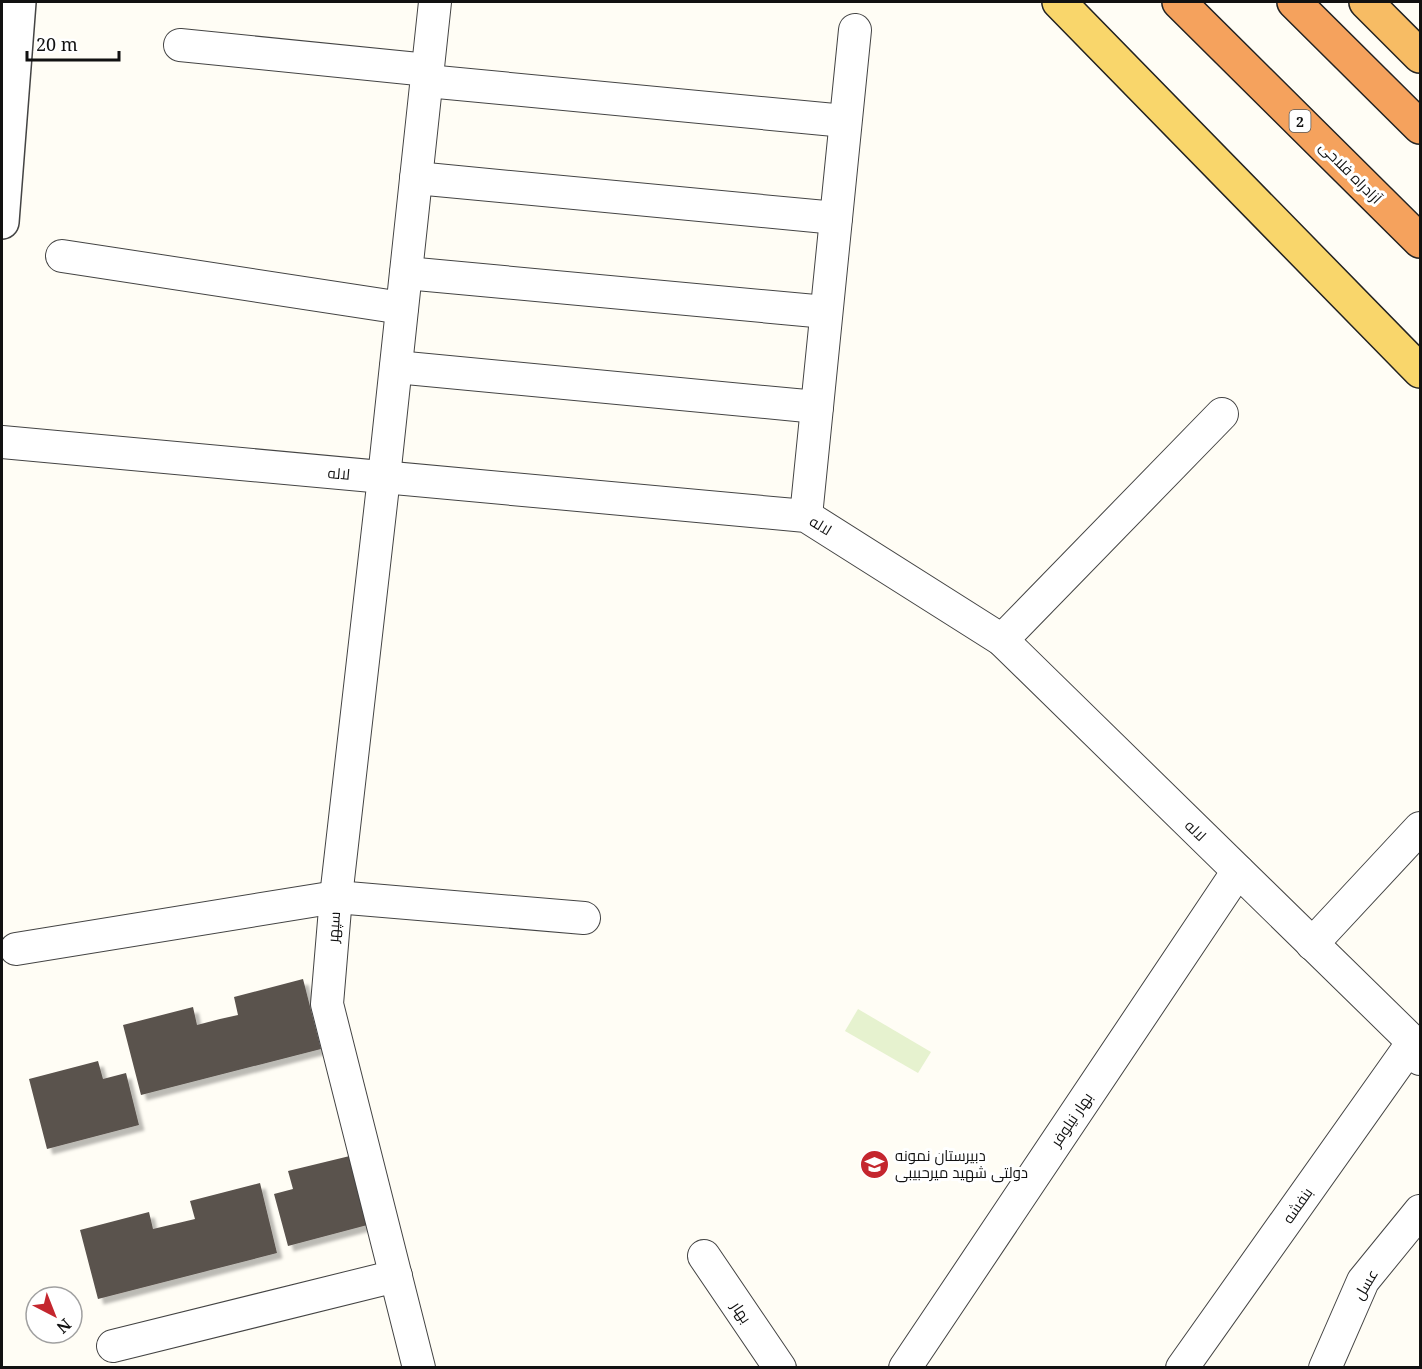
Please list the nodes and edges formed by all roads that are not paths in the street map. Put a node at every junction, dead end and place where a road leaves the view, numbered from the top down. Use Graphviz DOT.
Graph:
graph roads {
  1 [pos="19,2"];
  2 [pos="435,2"];
  3 [pos="1059,2"];
  4 [pos="1179,2"];
  5 [pos="1294,2"];
  6 [pos="1366,2"];
  7 [pos="855,30"];
  8 [pos="180,45"];
  9 [pos="1420,56"];
  10 [pos="428,76"];
  11 [pos="845,121"];
  12 [pos="1420,127"];
  13 [pos="416,178"];
  14 [pos="836,218"];
  15 [pos="2,222"];
  16 [pos="1420,241"];
  17 [pos="62,256"];
  18 [pos="406,273"];
  19 [pos="402,308"];
  20 [pos="826,312"];
  21 [pos="396,367"];
  22 [pos="1420,371"];
  23 [pos="817,407"];
  24 [pos="1222,414"];
  25 [pos="2,442"];
  26 [pos="384,477"];
  27 [pos="806,516"];
  28 [pos="1002,640"];
  29 [pos="1420,828"];
  30 [pos="1238,871"];
  31 [pos="336,897"];
  32 [pos="584,918"];
  33 [pos="1312,944"];
  34 [pos="16,949"];
  35 [pos="1417,1050"];
  36 [pos="1420,1211"];
  37 [pos="704,1256"];
  38 [pos="396,1276"];
  39 [pos="113,1346"];
  40 [pos="419,1368"];
  41 [pos="780,1368"];
  42 [pos="905,1368"];
  43 [pos="1182,1368"];
  44 [pos="1325,1368"];
  1 -- 15 [label="street"];
  2 -- 10 [label="street, سپهر"];
  3 -- 22 [label="main road"];
  4 -- 16 [label="highway, آزادراه فلاحی / 2"];
  5 -- 12 [label="highway"];
  6 -- 9 [label="highway"];
  7 -- 11 [label="street"];
  8 -- 10 [label="street"];
  10 -- 11 [label="street"];
  10 -- 13 [label="street, سپهر"];
  11 -- 14 [label="street"];
  13 -- 14 [label="street"];
  13 -- 18 [label="street, سپهر"];
  14 -- 20 [label="street"];
  17 -- 19 [label="street"];
  18 -- 19 [label="street, سپهر"];
  18 -- 20 [label="street"];
  19 -- 21 [label="street, سپهر"];
  20 -- 23 [label="street"];
  21 -- 23 [label="street"];
  21 -- 26 [label="street, سپهر"];
  23 -- 27 [label="street"];
  24 -- 28 [label="street"];
  25 -- 26 [label="street, لاله"];
  26 -- 27 [label="street, لاله"];
  26 -- 31 [label="street, سپهر"];
  27 -- 28 [label="street, لاله"];
  28 -- 30 [label="street, لاله"];
  29 -- 33 [label="street"];
  30 -- 33 [label="street, لاله"];
  30 -- 42 [label="street, بهار نیلوفر"];
  31 -- 32 [label="street"];
  31 -- 34 [label="street"];
  31 -- 38 [label="street, سپهر"];
  33 -- 35 [label="street, لاله"];
  35 -- 43 [label="street, بنفشه"];
  36 -- 44 [label="street, عسل"];
  37 -- 41 [label="street, بهار"];
  38 -- 39 [label="street"];
  38 -- 40 [label="street, سپهر"];
}
